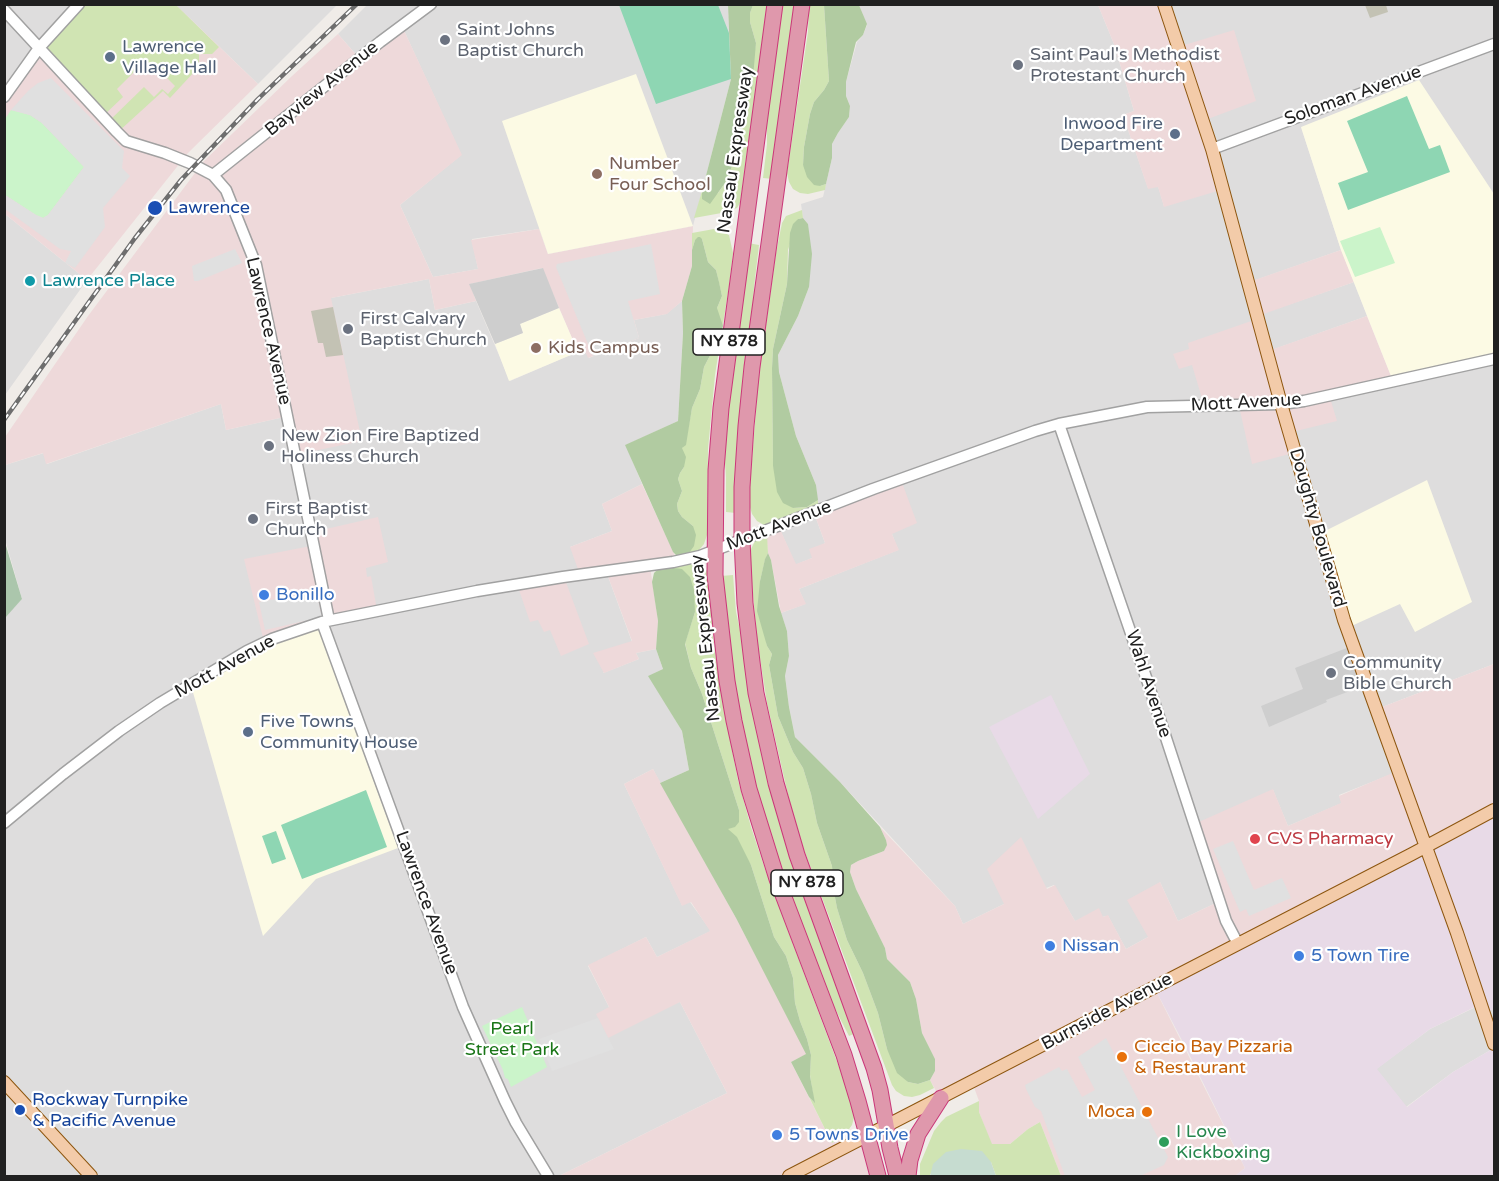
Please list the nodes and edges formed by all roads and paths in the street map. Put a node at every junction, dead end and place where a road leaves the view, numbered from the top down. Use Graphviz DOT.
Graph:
graph roads {
  1 [pos="78,4"];
  2 [pos="431,4"];
  3 [pos="775,4"];
  4 [pos="802,4"];
  5 [pos="1164,4"];
  6 [pos="4,10"];
  7 [pos="1494,44"];
  8 [pos="39,48"];
  9 [pos="4,97"];
  10 [pos="1212,149"];
  11 [pos="213,175"];
  12 [pos="1494,359"];
  13 [pos="1281,404"];
  14 [pos="1059,424"];
  15 [pos="742,540"];
  16 [pos="715,550"];
  17 [pos="326,621"];
  18 [pos="1494,810"];
  19 [pos="4,824"];
  20 [pos="1425,847"];
  21 [pos="1238,944"];
  22 [pos="1494,1044"];
  23 [pos="4,1082"];
  24 [pos="941,1098"];
  25 [pos="886,1126"];
  26 [pos="867,1136"];
  27 [pos="91,1176"];
  28 [pos="548,1176"];
  29 [pos="789,1176"];
  30 [pos="878,1176"];
  31 [pos="897,1176"];
  32 [pos="908,1176"];
  1 -- 8 [label="street"];
  2 -- 11 [label="street, Bayview Avenue"];
  3 -- 16 [label="highway, Nassau Expressway / NY 878"];
  4 -- 15 [label="highway, NY 878"];
  5 -- 10 [label="main road, Doughty Boulevard"];
  6 -- 8 [label="street, Lawrence Avenue"];
  7 -- 10 [label="street, Soloman Avenue"];
  8 -- 9 [label="street"];
  8 -- 11 [label="street, Lawrence Avenue"];
  10 -- 13 [label="main road, Doughty Boulevard"];
  11 -- 17 [label="street, Lawrence Avenue"];
  12 -- 13 [label="street, Mott Avenue"];
  13 -- 14 [label="street, Mott Avenue"];
  13 -- 20 [label="main road, Doughty Boulevard"];
  14 -- 15 [label="street, Mott Avenue"];
  14 -- 21 [label="street, Wahl Avenue"];
  15 -- 16 [label="street, Mott Avenue"];
  15 -- 25 [label="highway, NY 878"];
  16 -- 17 [label="street, Mott Avenue"];
  16 -- 26 [label="highway, Nassau Expressway / NY 878"];
  17 -- 19 [label="street, Mott Avenue"];
  17 -- 28 [label="street, Lawrence Avenue"];
  18 -- 20 [label="main road, Burnside Avenue"];
  20 -- 21 [label="main road, Burnside Avenue"];
  20 -- 22 [label="main road, Doughty Boulevard"];
  21 -- 24 [label="main road, Burnside Avenue"];
  23 -- 27 [label="main road"];
  24 -- 25 [label="main road, Burnside Avenue"];
  24 -- 32 [label="highway"];
  25 -- 26 [label="main road, Burnside Avenue"];
  25 -- 31 [label="highway"];
  26 -- 29 [label="main road, Burnside Avenue"];
  26 -- 30 [label="highway, Nassau Expressway"];
}
